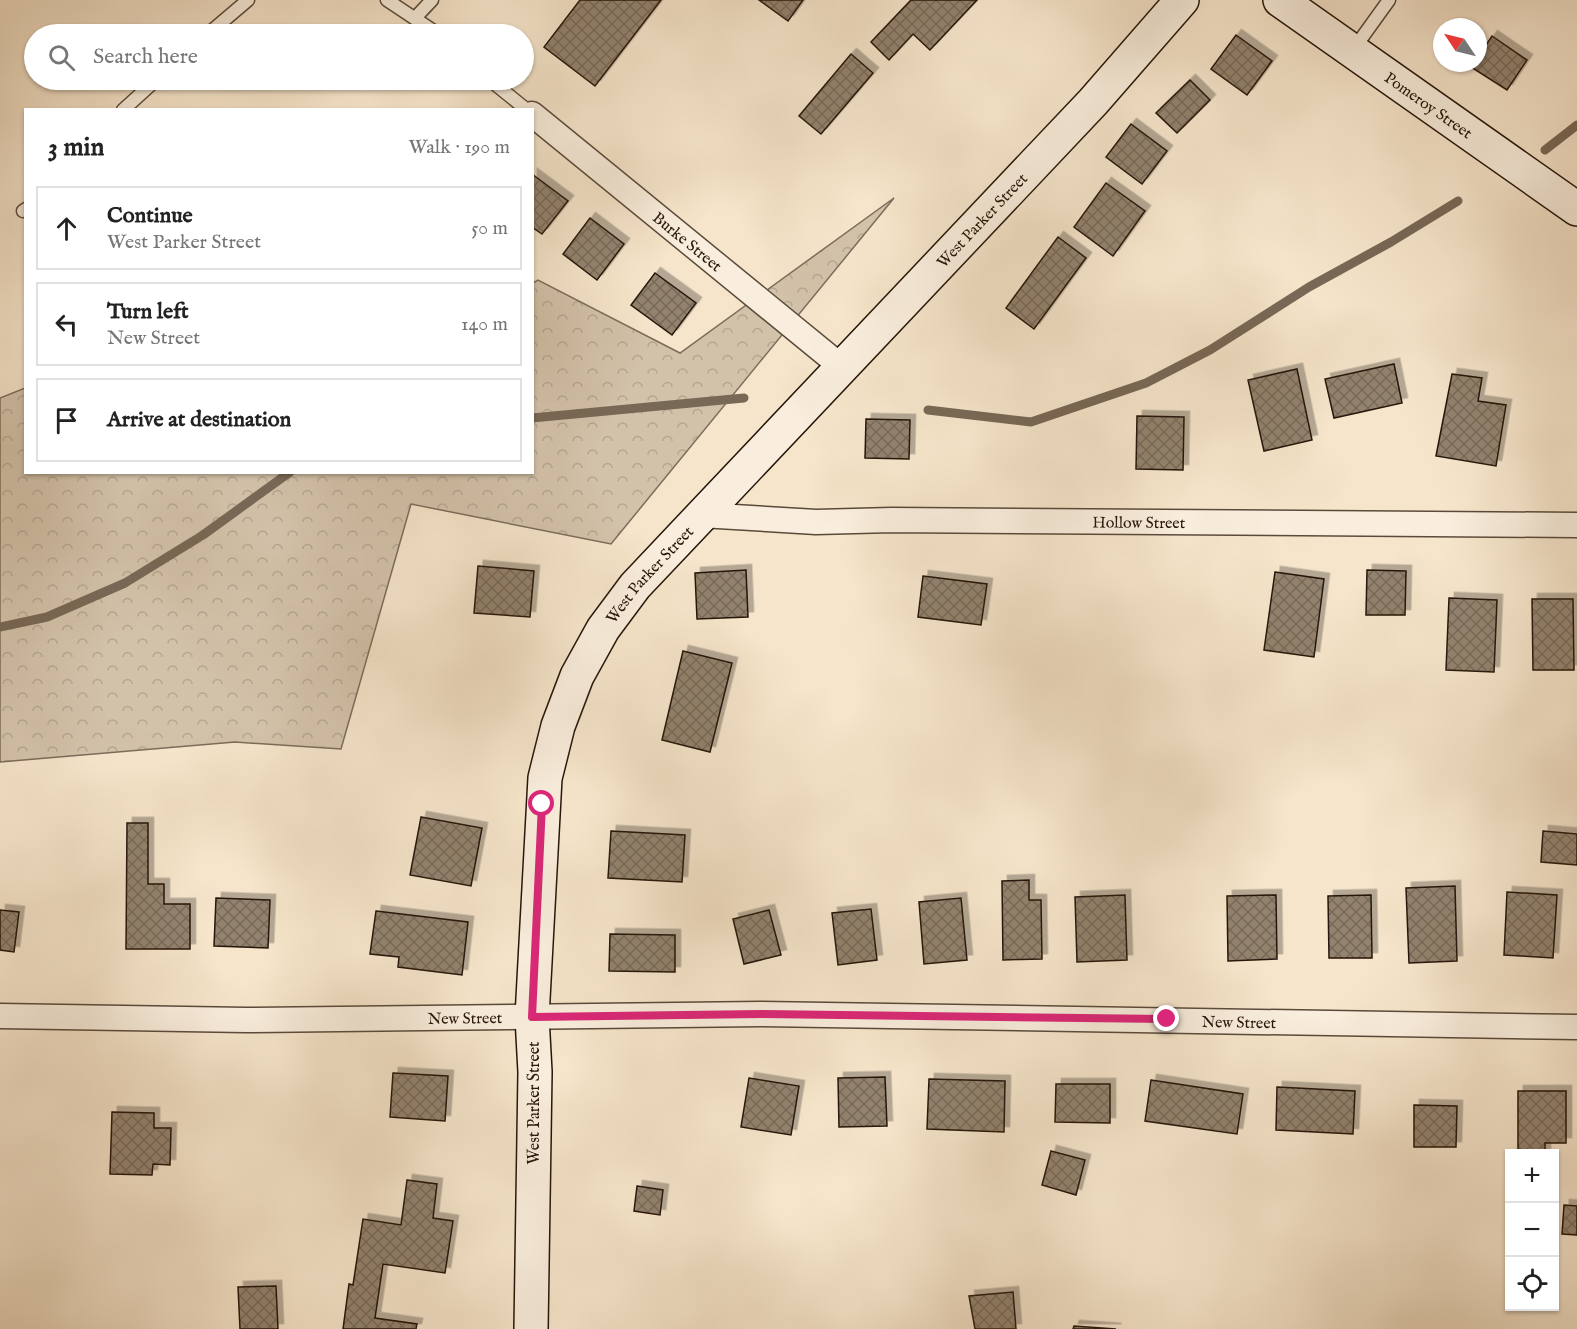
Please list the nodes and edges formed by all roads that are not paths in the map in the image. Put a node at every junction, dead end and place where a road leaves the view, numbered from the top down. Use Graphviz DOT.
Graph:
graph roads {
  1 [pos="248,0"];
  2 [pos="387,0"];
  3 [pos="432,0"];
  4 [pos="1182,0"];
  5 [pos="1280,0"];
  6 [pos="1389,0"];
  7 [pos="415,18"];
  8 [pos="220,24"];
  9 [pos="424,24"];
  10 [pos="1353,51"];
  11 [pos="145,90"];
  12 [pos="502,90"];
  13 [pos="125,108"];
  14 [pos="525,108"];
  15 [pos="534,116"];
  16 [pos="1577,209"];
  17 [pos="843,368"];
  18 [pos="701,515"];
  19 [pos="1577,525"];
  20 [pos="0,1016"];
  21 [pos="532,1017"];
  22 [pos="1577,1027"];
  23 [pos="531,1329"];
  1 -- 8 [label="lane"];
  2 -- 7 [label="lane"];
  3 -- 7 [label="lane"];
  4 -- 17 [label="street, West Parker Street"];
  5 -- 10 [label="street, Pomeroy Street"];
  6 -- 10 [label="lane"];
  7 -- 9 [label="lane"];
  10 -- 16 [label="street, Pomeroy Street"];
  11 -- 13 [label="lane"];
  12 -- 14 [label="lane"];
  15 -- 17 [label="street, Burke Street"];
  17 -- 18 [label="street, West Parker Street"];
  18 -- 19 [label="street, Hollow Street"];
  18 -- 21 [label="street, West Parker Street"];
  20 -- 21 [label="street, New Street"];
  21 -- 22 [label="street, New Street"];
  21 -- 23 [label="street, West Parker Street"];
}
